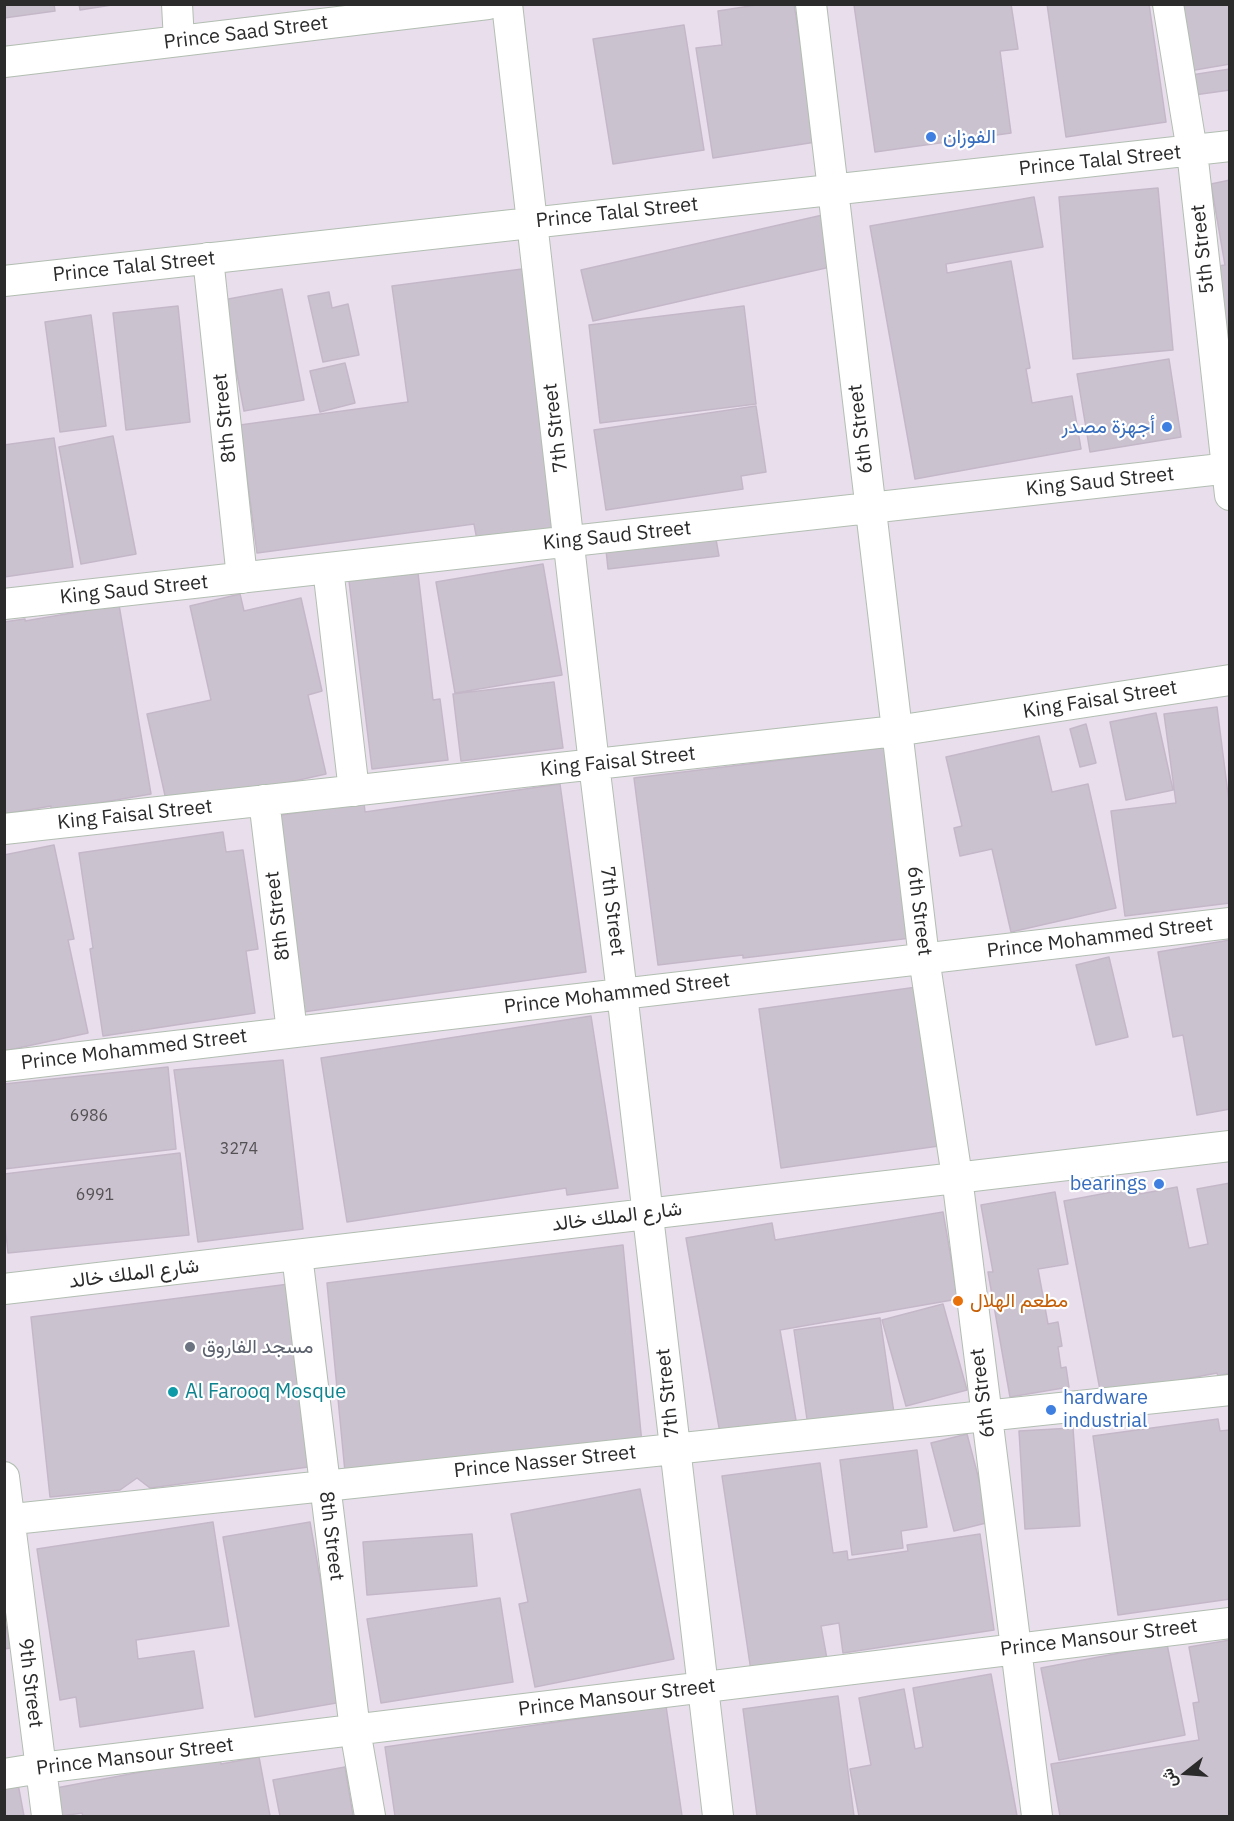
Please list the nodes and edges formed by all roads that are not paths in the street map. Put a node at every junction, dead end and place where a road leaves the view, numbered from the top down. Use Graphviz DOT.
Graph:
graph roads {
  1 [pos="177,4"];
  2 [pos="488,4"];
  3 [pos="507,4"];
  4 [pos="811,4"];
  5 [pos="1168,4"];
  6 [pos="179,41"];
  7 [pos="4,62"];
  8 [pos="1230,146"];
  9 [pos="1192,151"];
  10 [pos="833,189"];
  11 [pos="532,223"];
  12 [pos="208,258"];
  13 [pos="4,281"];
  14 [pos="1229,477"];
  15 [pos="871,507"];
  16 [pos="569,541"];
  17 [pos="328,568"];
  18 [pos="242,578"];
  19 [pos="4,604"];
  20 [pos="1230,680"];
  21 [pos="896,731"];
  22 [pos="594,764"];
  23 [pos="354,790"];
  24 [pos="264,800"];
  25 [pos="4,829"];
  26 [pos="1230,923"];
  27 [pos="924,958"];
  28 [pos="622,993"];
  29 [pos="291,1032"];
  30 [pos="4,1066"];
  31 [pos="1230,1146"];
  32 [pos="957,1177"];
  33 [pos="648,1214"];
  34 [pos="297,1255"];
  35 [pos="4,1289"];
  36 [pos="1230,1390"];
  37 [pos="986,1415"];
  38 [pos="674,1449"];
  39 [pos="4,1477"];
  40 [pos="324,1486"];
  41 [pos="7,1520"];
  42 [pos="1230,1623"];
  43 [pos="1015,1648"];
  44 [pos="702,1687"];
  45 [pos="355,1730"];
  46 [pos="41,1768"];
  47 [pos="4,1774"];
  48 [pos="47,1816"];
  49 [pos="370,1816"];
  50 [pos="718,1816"];
  51 [pos="1037,1816"];
  1 -- 6 [label="street"];
  2 -- 6 [label="street, Prince Saad Street"];
  3 -- 11 [label="street, 7th Street"];
  4 -- 10 [label="street, 6th Street"];
  5 -- 9 [label="street, 5th Street"];
  6 -- 7 [label="street, Prince Saad Street"];
  8 -- 9 [label="street, Prince Talal Street"];
  9 -- 10 [label="street, Prince Talal Street"];
  9 -- 14 [label="street, 5th Street"];
  10 -- 11 [label="street, Prince Talal Street"];
  10 -- 15 [label="street, 6th Street"];
  11 -- 12 [label="street, Prince Talal Street"];
  11 -- 16 [label="street, 7th Street"];
  12 -- 13 [label="street, Prince Talal Street"];
  12 -- 18 [label="street, 8th Street"];
  14 -- 15 [label="street, King Saud Street"];
  15 -- 16 [label="street, King Saud Street"];
  15 -- 21 [label="street, 6th Street"];
  16 -- 17 [label="street, King Saud Street"];
  16 -- 22 [label="street, 7th Street"];
  17 -- 18 [label="street, King Saud Street"];
  17 -- 23 [label="street"];
  18 -- 19 [label="street, King Saud Street"];
  20 -- 21 [label="street, King Faisal Street"];
  21 -- 22 [label="street, King Faisal Street"];
  21 -- 27 [label="street, 6th Street"];
  22 -- 23 [label="street, King Faisal Street"];
  22 -- 28 [label="street, 7th Street"];
  23 -- 24 [label="street, King Faisal Street"];
  24 -- 25 [label="street, King Faisal Street"];
  24 -- 29 [label="street, 8th Street"];
  26 -- 27 [label="street, Prince Mohammed Street"];
  27 -- 28 [label="street, Prince Mohammed Street"];
  27 -- 32 [label="street, 6th Street"];
  28 -- 29 [label="street, Prince Mohammed Street"];
  28 -- 33 [label="street, 7th Street"];
  29 -- 30 [label="street, Prince Mohammed Street"];
  31 -- 32 [label="street, شارع الملك خالد"];
  32 -- 33 [label="street, شارع الملك خالد"];
  32 -- 37 [label="street, 6th Street"];
  33 -- 34 [label="street, شارع الملك خالد"];
  33 -- 38 [label="street, 7th Street"];
  34 -- 35 [label="street, شارع الملك خالد"];
  34 -- 40 [label="street, 8th Street"];
  36 -- 37 [label="street, Prince Nasser Street"];
  37 -- 38 [label="street, Prince Nasser Street"];
  37 -- 43 [label="street, 6th Street"];
  38 -- 40 [label="street, Prince Nasser Street"];
  38 -- 44 [label="street, 7th Street"];
  39 -- 41 [label="street, 9th Street"];
  40 -- 41 [label="street, Prince Nasser Street"];
  40 -- 45 [label="street, 8th Street"];
  41 -- 46 [label="street, 9th Street"];
  42 -- 43 [label="street, Prince Mansour Street"];
  43 -- 44 [label="street, Prince Mansour Street"];
  43 -- 51 [label="street, 6th Street"];
  44 -- 45 [label="street, Prince Mansour Street"];
  44 -- 50 [label="street, 7th Street"];
  45 -- 46 [label="street, Prince Mansour Street"];
  45 -- 49 [label="street, 8th Street"];
  46 -- 47 [label="street, Prince Mansour Street"];
  46 -- 48 [label="street, 9th Street"];
}
